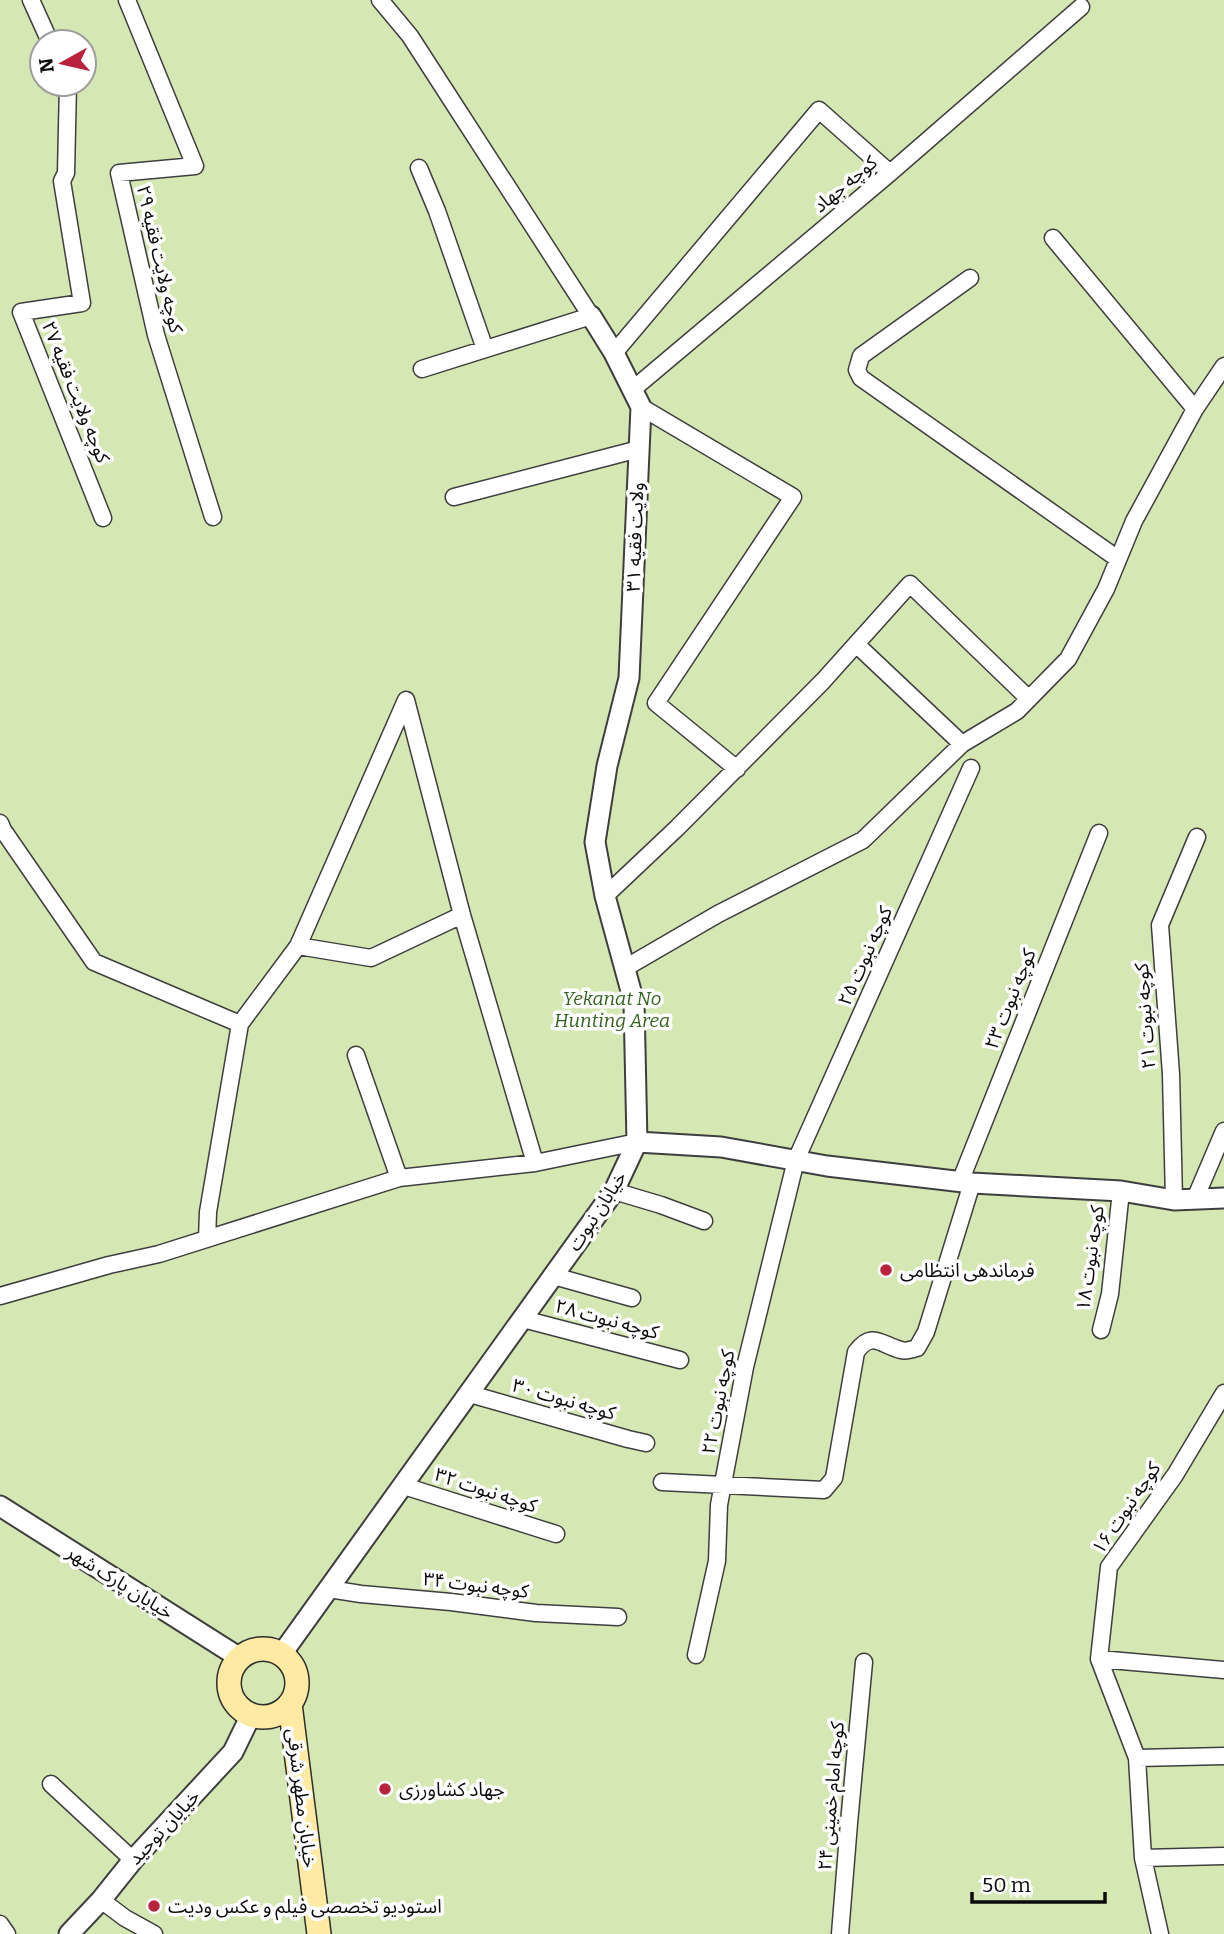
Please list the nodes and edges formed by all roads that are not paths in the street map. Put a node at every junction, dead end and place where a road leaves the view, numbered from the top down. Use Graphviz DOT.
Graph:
graph roads {
  1 [pos="31,0"];
  2 [pos="127,0"];
  3 [pos="380,0"];
  4 [pos="1082,7"];
  5 [pos="44,28"];
  6 [pos="68,98"];
  7 [pos="419,168"];
  8 [pos="890,173"];
  9 [pos="1053,238"];
  10 [pos="970,278"];
  11 [pos="591,316"];
  12 [pos="485,349"];
  13 [pos="614,353"];
  14 [pos="1224,366"];
  15 [pos="422,369"];
  16 [pos="636,398"];
  17 [pos="1195,409"];
  18 [pos="639,449"];
  19 [pos="454,496"];
  20 [pos="213,517"];
  21 [pos="103,518"];
  22 [pos="1118,559"];
  23 [pos="856,644"];
  24 [pos="1029,699"];
  25 [pos="962,744"];
  26 [pos="971,768"];
  27 [pos="737,769"];
  28 [pos="0,822"];
  29 [pos="1099,833"];
  30 [pos="1197,837"];
  31 [pos="605,895"];
  32 [pos="462,915"];
  33 [pos="298,946"];
  34 [pos="625,968"];
  35 [pos="240,1024"];
  36 [pos="356,1055"];
  37 [pos="1224,1131"];
  38 [pos="637,1142"];
  39 [pos="796,1160"];
  40 [pos="535,1163"];
  41 [pos="399,1178"];
  42 [pos="966,1182"];
  43 [pos="614,1191"];
  44 [pos="1121,1191"];
  45 [pos="1224,1198"];
  46 [pos="1195,1199"];
  47 [pos="1174,1200"];
  48 [pos="704,1221"];
  49 [pos="207,1239"];
  50 [pos="554,1276"];
  51 [pos="0,1296"];
  52 [pos="632,1298"];
  53 [pos="523,1319"];
  54 [pos="1101,1330"];
  55 [pos="680,1360"];
  56 [pos="1224,1393"];
  57 [pos="470,1395"];
  58 [pos="646,1443"];
  59 [pos="662,1482"];
  60 [pos="404,1486"];
  61 [pos="722,1486"];
  62 [pos="0,1506"];
  63 [pos="556,1534"];
  64 [pos="329,1589"];
  65 [pos="618,1617"];
  66 [pos="282,1655"];
  67 [pos="696,1655"];
  68 [pos="240,1658"];
  69 [pos="1099,1659"];
  70 [pos="864,1662"];
  71 [pos="1224,1670"];
  72 [pos="290,1704"];
  73 [pos="251,1715"];
  74 [pos="1224,1756"];
  75 [pos="1137,1758"];
  76 [pos="51,1784"];
  77 [pos="1224,1856"];
  78 [pos="1143,1858"];
  79 [pos="133,1860"];
  80 [pos="101,1900"];
  81 [pos="0,1924"];
  82 [pos="7,1934"];
  83 [pos="69,1934"];
  84 [pos="154,1934"];
  85 [pos="319,1934"];
  86 [pos="840,1934"];
  87 [pos="1160,1934"];
  1 -- 5 [label="street"];
  2 -- 20 [label="street, کوچه ولایت فقیه ۲۹"];
  3 -- 11 [label="street, ولایت فقیه ۳۱"];
  4 -- 8 [label="street, کوچه جهاد"];
  6 -- 21 [label="street, کوچه ولایت فقیه ۲۷"];
  7 -- 12 [label="street"];
  8 -- 13 [label="street"];
  8 -- 16 [label="street, کوچه جهاد"];
  9 -- 17 [label="street"];
  10 -- 22 [label="street"];
  11 -- 12 [label="street"];
  11 -- 13 [label="street, ولایت فقیه ۳۱"];
  12 -- 15 [label="street"];
  13 -- 16 [label="street, ولایت فقیه ۳۱"];
  14 -- 17 [label="street"];
  16 -- 18 [label="street, ولایت فقیه ۳۱"];
  16 -- 27 [label="street"];
  17 -- 22 [label="street"];
  18 -- 19 [label="street"];
  18 -- 31 [label="street, ولایت فقیه ۳۱"];
  22 -- 24 [label="street"];
  23 -- 24 [label="street"];
  23 -- 25 [label="street"];
  23 -- 27 [label="street"];
  24 -- 25 [label="street"];
  25 -- 34 [label="street"];
  26 -- 39 [label="street, کوچه نبوت ۲۵"];
  27 -- 31 [label="street"];
  28 -- 35 [label="street"];
  29 -- 42 [label="street, کوچه نبوت ۲۳"];
  30 -- 47 [label="street, کوچه نبوت ۲۱"];
  31 -- 34 [label="street, ولایت فقیه ۳۱"];
  32 -- 33 [label="street"];
  32 -- 33 [label="street"];
  32 -- 40 [label="street"];
  33 -- 35 [label="street"];
  34 -- 38 [label="street, ولایت فقیه ۳۱"];
  35 -- 49 [label="street"];
  36 -- 41 [label="street"];
  37 -- 46 [label="street"];
  38 -- 39 [label="street"];
  38 -- 40 [label="street"];
  38 -- 43 [label="street, خیابان نبوت"];
  39 -- 42 [label="street"];
  39 -- 61 [label="street, کوچه نبوت ۲۲"];
  40 -- 41 [label="street"];
  41 -- 49 [label="street"];
  42 -- 44 [label="street"];
  42 -- 61 [label="street, کوچه نبوت ۲۳"];
  43 -- 48 [label="street"];
  43 -- 50 [label="street, خیابان نبوت"];
  44 -- 47 [label="street"];
  44 -- 54 [label="street, کوچه نبوت ۱۸"];
  45 -- 46 [label="street"];
  46 -- 47 [label="street"];
  49 -- 51 [label="street"];
  50 -- 52 [label="street"];
  50 -- 53 [label="street, خیابان نبوت"];
  53 -- 55 [label="street, کوچه نبوت ۲۸"];
  53 -- 57 [label="street, خیابان نبوت"];
  56 -- 69 [label="street, کوچه نبوت ۱۶"];
  57 -- 58 [label="street, کوچه نبوت ۳۰"];
  57 -- 60 [label="street, خیابان نبوت"];
  59 -- 61 [label="street"];
  60 -- 63 [label="street, کوچه نبوت ۳۲"];
  60 -- 64 [label="street, خیابان نبوت"];
  61 -- 67 [label="street, کوچه نبوت ۲۲"];
  62 -- 68 [label="street, خیابان پارک شهر"];
  64 -- 65 [label="street, کوچه نبوت ۳۴"];
  64 -- 66 [label="street, خیابان نبوت"];
  66 -- 68 [label="main road"];
  66 -- 72 [label="main road"];
  68 -- 73 [label="main road"];
  69 -- 71 [label="street"];
  69 -- 75 [label="street"];
  70 -- 86 [label="street, کوچه امام خمینی ۲۴"];
  72 -- 73 [label="main road"];
  72 -- 85 [label="main road, خیابان مطهر شرقی"];
  73 -- 79 [label="street, خیابان توحید"];
  74 -- 75 [label="street"];
  75 -- 78 [label="street"];
  76 -- 79 [label="street"];
  77 -- 78 [label="street"];
  78 -- 87 [label="street"];
  79 -- 80 [label="street, خیابان توحید"];
  80 -- 83 [label="street, خیابان توحید"];
  80 -- 84 [label="street"];
  81 -- 82 [label="street"];
}
